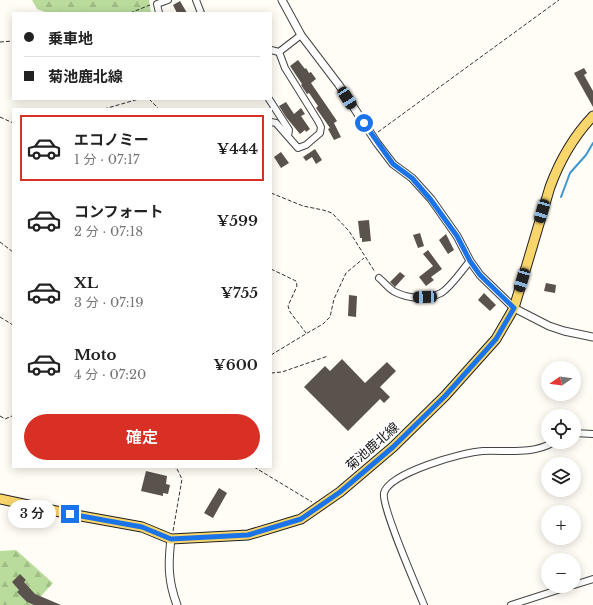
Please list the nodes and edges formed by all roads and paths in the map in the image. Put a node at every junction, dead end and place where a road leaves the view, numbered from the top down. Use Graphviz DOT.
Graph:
graph roads {
  1 [pos="168,0"];
  2 [pos="196,0"];
  3 [pos="282,0"];
  4 [pos="558,0"];
  5 [pos="157,4"];
  6 [pos="132,12"];
  7 [pos="159,12"];
  8 [pos="201,12"];
  9 [pos="301,35"];
  10 [pos="0,42"];
  11 [pos="12,42"];
  12 [pos="272,50"];
  13 [pos="279,52"];
  14 [pos="136,100"];
  15 [pos="150,100"];
  16 [pos="270,100"];
  17 [pos="108,108"];
  18 [pos="158,108"];
  19 [pos="593,116"];
  20 [pos="0,117"];
  21 [pos="272,122"];
  22 [pos="12,123"];
  23 [pos="372,135"];
  24 [pos="288,136"];
  25 [pos="272,193"];
  26 [pos="0,242"];
  27 [pos="12,251"];
  28 [pos="365,258"];
  29 [pos="470,261"];
  30 [pos="272,269"];
  31 [pos="379,278"];
  32 [pos="514,308"];
  33 [pos="0,317"];
  34 [pos="12,324"];
  35 [pos="306,333"];
  36 [pos="593,337"];
  37 [pos="272,354"];
  38 [pos="328,356"];
  39 [pos="272,373"];
  40 [pos="0,416"];
  41 [pos="12,416"];
  42 [pos="581,433"];
  43 [pos="593,434"];
  44 [pos="541,448"];
  45 [pos="176,468"];
  46 [pos="256,468"];
  47 [pos="0,499"];
  48 [pos="317,508"];
  49 [pos="171,539"];
  50 [pos="593,578"];
  51 [pos="581,582"];
  52 [pos="548,593"];
  53 [pos="177,605"];
  54 [pos="424,605"];
  55 [pos="511,605"];
  1 -- 5 [label="street"];
  2 -- 8 [label="street"];
  3 -- 9 [label="street"];
  4 -- 23 [label="path"];
  5 -- 6 [label="path"];
  5 -- 7 [label="street"];
  9 -- 13 [label="street"];
  9 -- 23 [label="street"];
  10 -- 11 [label="path"];
  12 -- 13 [label="street"];
  13 -- 24 [label="street"];
  14 -- 17 [label="path"];
  15 -- 18 [label="path"];
  16 -- 24 [label="street"];
  19 -- 32 [label="main road, 菊池鹿北線"];
  20 -- 22 [label="path"];
  21 -- 24 [label="street"];
  23 -- 29 [label="street"];
  25 -- 28 [label="path"];
  26 -- 27 [label="path"];
  28 -- 31 [label="path"];
  28 -- 35 [label="path"];
  29 -- 31 [label="street"];
  29 -- 32 [label="street"];
  30 -- 35 [label="path"];
  32 -- 36 [label="street"];
  32 -- 48 [label="main road, 菊池鹿北線"];
  33 -- 34 [label="path"];
  35 -- 37 [label="path"];
  38 -- 39 [label="path"];
  40 -- 41 [label="path"];
  42 -- 43 [label="street"];
  44 -- 54 [label="street"];
  45 -- 49 [label="path"];
  46 -- 48 [label="path"];
  47 -- 49 [label="main road, 菊池鹿北線"];
  48 -- 49 [label="main road, 菊池鹿北線"];
  49 -- 53 [label="street"];
  50 -- 51 [label="street"];
  52 -- 55 [label="street"];
}
